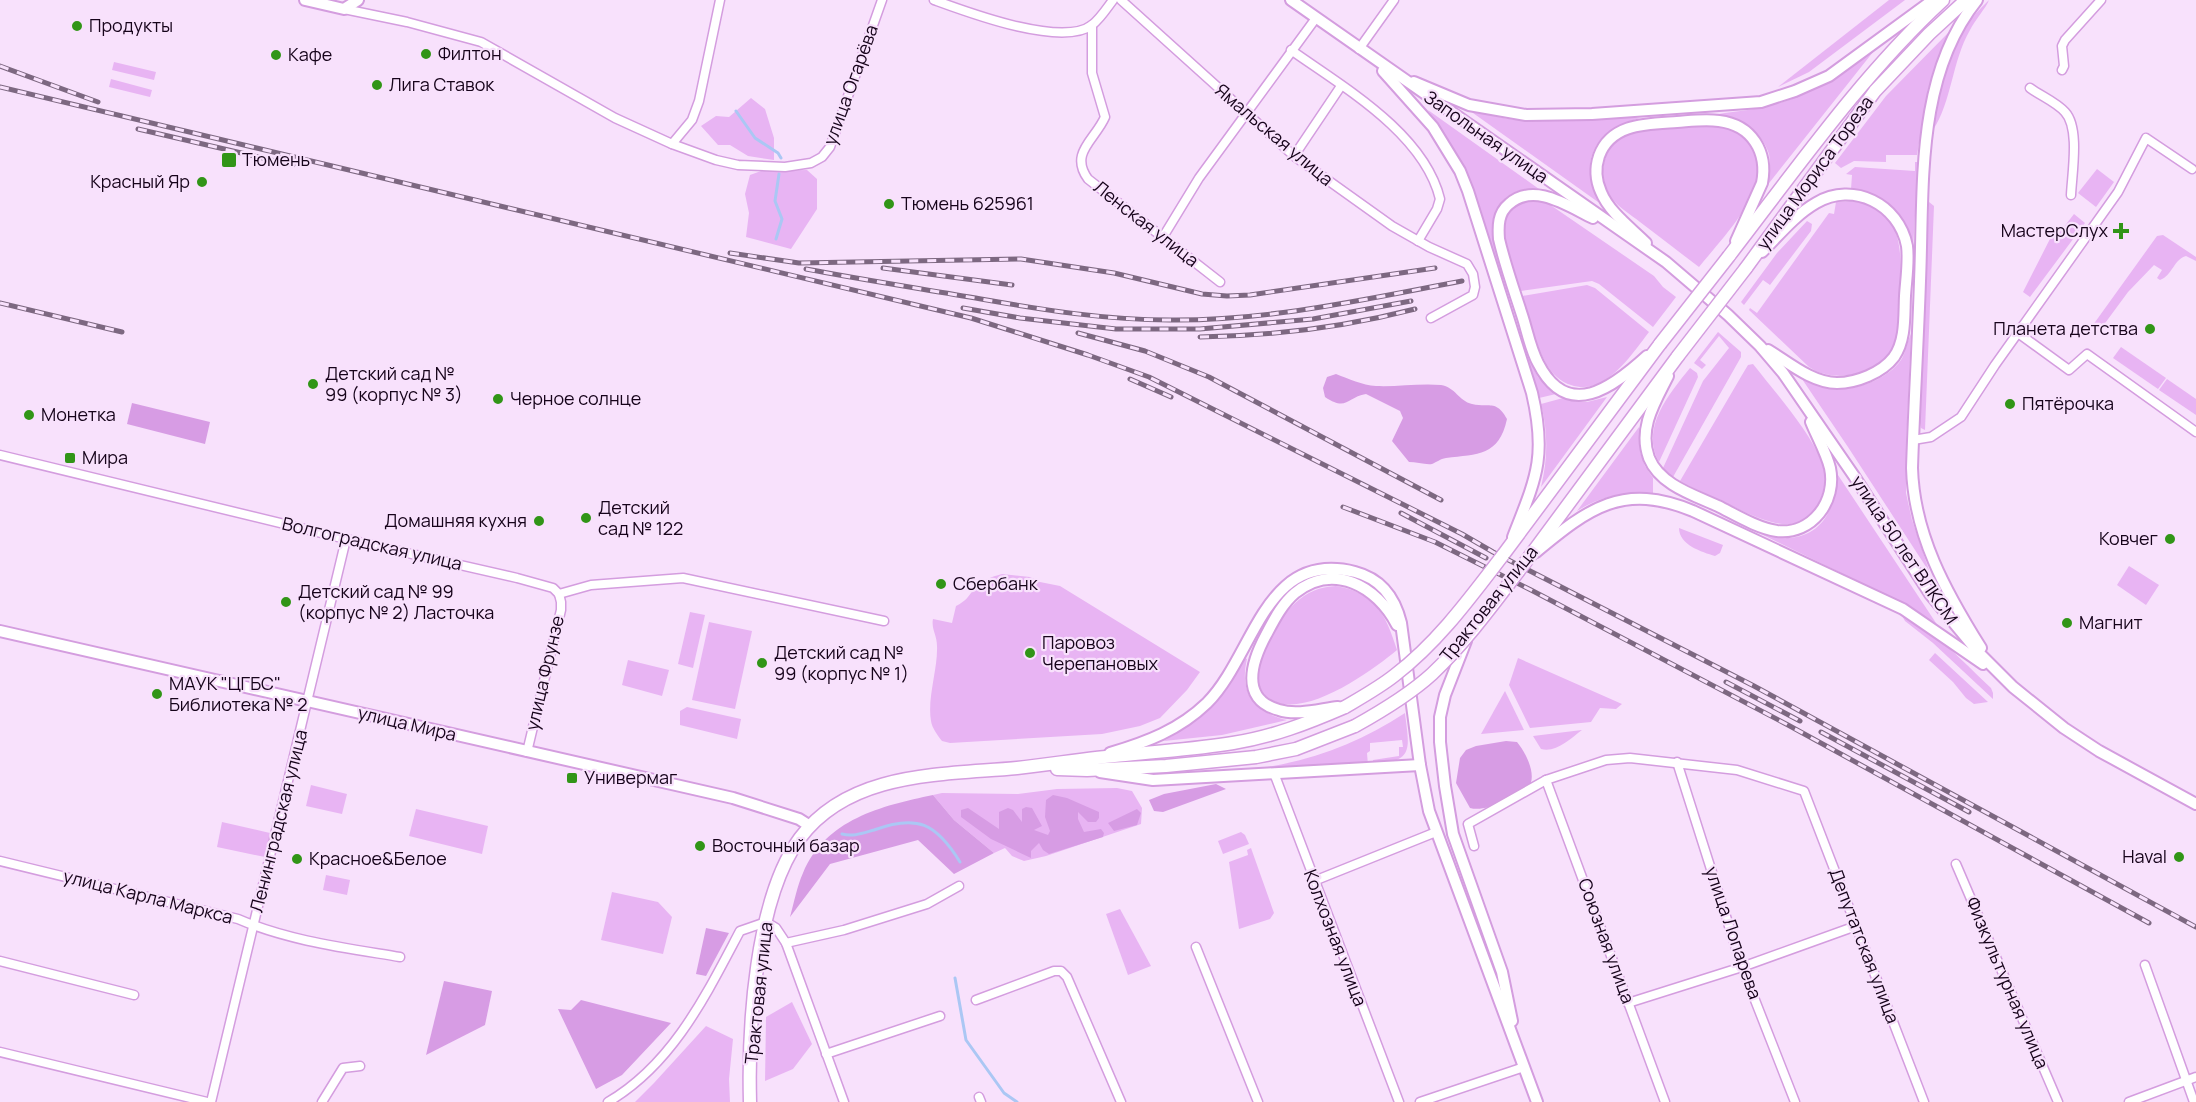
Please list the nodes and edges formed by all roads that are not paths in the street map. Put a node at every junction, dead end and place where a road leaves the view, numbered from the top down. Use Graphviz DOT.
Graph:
graph roads {
  1 [pos="305,0"];
  2 [pos="358,0"];
  3 [pos="720,0"];
  4 [pos="882,0"];
  5 [pos="933,0"];
  6 [pos="1113,0"];
  7 [pos="1121,0"];
  8 [pos="1291,0"];
  9 [pos="1394,0"];
  10 [pos="1933,0"];
  11 [pos="1943,0"];
  12 [pos="1966,0"];
  13 [pos="1977,0"];
  14 [pos="2102,0"];
  15 [pos="344,9"];
  16 [pos="1316,18"];
  17 [pos="1092,25"];
  18 [pos="1359,49"];
  19 [pos="1292,50"];
  20 [pos="1371,57"];
  21 [pos="2062,70"];
  22 [pos="1393,73"];
  23 [pos="1341,86"];
  24 [pos="2030,88"];
  25 [pos="1244,113"];
  26 [pos="672,144"];
  27 [pos="1294,156"];
  28 [pos="2192,169"];
  29 [pos="2071,195"];
  30 [pos="1621,231"];
  31 [pos="1163,237"];
  32 [pos="1418,241"];
  33 [pos="1737,243"];
  34 [pos="1755,257"];
  35 [pos="1666,262"];
  36 [pos="1681,275"];
  37 [pos="1220,282"];
  38 [pos="1431,318"];
  39 [pos="2018,333"];
  40 [pos="1660,344"];
  41 [pos="1760,346"];
  42 [pos="1678,356"];
  43 [pos="1798,394"];
  44 [pos="2196,432"];
  45 [pos="1913,440"];
  46 [pos="0,455"];
  47 [pos="346,539"];
  48 [pos="1510,547"];
  49 [pos="1527,560"];
  50 [pos="559,594"];
  51 [pos="885,621"];
  52 [pos="0,631"];
  53 [pos="1469,634"];
  54 [pos="1404,639"];
  55 [pos="1994,668"];
  56 [pos="2004,679"];
  57 [pos="308,701"];
  58 [pos="1344,707"];
  59 [pos="527,752"];
  60 [pos="1677,762"];
  61 [pos="1088,764"];
  62 [pos="1420,765"];
  63 [pos="1274,773"];
  64 [pos="1546,780"];
  65 [pos="2196,804"];
  66 [pos="810,826"];
  67 [pos="1436,832"];
  68 [pos="1474,846"];
  69 [pos="0,861"];
  70 [pos="1956,864"];
  71 [pos="1314,881"];
  72 [pos="959,886"];
  73 [pos="766,922"];
  74 [pos="253,926"];
  75 [pos="1856,927"];
  76 [pos="786,943"];
  77 [pos="1196,947"];
  78 [pos="400,957"];
  79 [pos="0,961"];
  80 [pos="2145,965"];
  81 [pos="1742,967"];
  82 [pos="134,995"];
  83 [pos="976,1000"];
  84 [pos="1628,1003"];
  85 [pos="940,1016"];
  86 [pos="1517,1048"];
  87 [pos="0,1052"];
  88 [pos="826,1054"];
  89 [pos="360,1066"];
  90 [pos="1524,1068"];
  91 [pos="2196,1077"];
  92 [pos="2186,1081"];
  93 [pos="209,1102"];
  94 [pos="322,1102"];
  95 [pos="608,1102"];
  96 [pos="750,1102"];
  97 [pos="843,1102"];
  98 [pos="1121,1102"];
  99 [pos="1258,1102"];
  100 [pos="1399,1102"];
  101 [pos="1420,1102"];
  102 [pos="1537,1102"];
  103 [pos="1665,1102"];
  104 [pos="1795,1102"];
  105 [pos="1923,1102"];
  106 [pos="2058,1102"];
  107 [pos="2129,1102"];
  108 [pos="2194,1102"];
  1 -- 15 [label="street"];
  2 -- 15 [label="street"];
  3 -- 26 [label="street"];
  4 -- 26 [label="street, улица Огарёва"];
  5 -- 17 [label="street"];
  6 -- 17 [label="street"];
  7 -- 25 [label="street, Ямальская улица"];
  8 -- 16 [label="street, Запольная улица"];
  9 -- 18 [label="street"];
  10 -- 22 [label="street"];
  11 -- 33 [label="main road, улица Мориса Тореза"];
  12 -- 34 [label="main road, улица Мориса Тореза"];
  13 -- 45 [label="street"];
  14 -- 21 [label="street"];
  15 -- 26 [label="street"];
  16 -- 18 [label="street, Запольная улица"];
  16 -- 19 [label="street"];
  17 -- 31 [label="street, Ленская улица"];
  18 -- 20 [label="street, Запольная улица"];
  19 -- 23 [label="street"];
  19 -- 25 [label="street"];
  20 -- 22 [label="street, Запольная улица"];
  20 -- 48 [label="street"];
  22 -- 30 [label="street, Запольная улица"];
  23 -- 27 [label="street"];
  23 -- 32 [label="street"];
  24 -- 29 [label="street"];
  25 -- 27 [label="street, Ямальская улица"];
  25 -- 31 [label="street"];
  27 -- 32 [label="street, Ямальская улица"];
  28 -- 39 [label="street"];
  30 -- 35 [label="street, Запольная улица"];
  30 -- 40 [label="street"];
  31 -- 37 [label="street, Ленская улица"];
  32 -- 38 [label="street, Ямальская улица"];
  33 -- 35 [label="street"];
  33 -- 40 [label="main road, улица Мориса Тореза, bridge"];
  34 -- 41 [label="street"];
  34 -- 42 [label="main road, улица Мориса Тореза, bridge"];
  35 -- 36 [label="street, Запольная улица"];
  36 -- 41 [label="street, улица 50 лет ВЛКСМ"];
  39 -- 44 [label="street"];
  39 -- 45 [label="street"];
  40 -- 48 [label="main road, Трактовая улица"];
  41 -- 43 [label="street, улица 50 лет ВЛКСМ"];
  42 -- 43 [label="street"];
  42 -- 49 [label="main road, Трактовая улица"];
  43 -- 55 [label="street, улица 50 лет ВЛКСМ"];
  45 -- 55 [label="street"];
  46 -- 47 [label="street, Волгоградская улица"];
  47 -- 50 [label="street, Волгоградская улица"];
  47 -- 57 [label="street, Ленинградская улица"];
  48 -- 58 [label="main road, Трактовая улица, bridge"];
  49 -- 53 [label="main road, Трактовая улица, bridge"];
  49 -- 56 [label="street"];
  50 -- 51 [label="street"];
  50 -- 59 [label="street, улица Фрунзе"];
  52 -- 57 [label="street, улица Мира"];
  53 -- 61 [label="main road, Трактовая улица, bridge"];
  53 -- 86 [label="street"];
  54 -- 58 [label="street"];
  54 -- 61 [label="street"];
  54 -- 62 [label="street"];
  55 -- 56 [label="street, улица 50 лет ВЛКСМ"];
  56 -- 65 [label="street, улица 50 лет ВЛКСМ"];
  57 -- 59 [label="street, улица Мира"];
  57 -- 74 [label="street, Ленинградская улица"];
  58 -- 61 [label="main road, Трактовая улица"];
  59 -- 66 [label="street, улица Мира"];
  60 -- 64 [label="street"];
  60 -- 75 [label="street, Депутатская улица"];
  60 -- 81 [label="street, улица Лопарева"];
  61 -- 63 [label="street"];
  61 -- 66 [label="main road, Трактовая улица"];
  62 -- 63 [label="street"];
  62 -- 67 [label="street"];
  63 -- 71 [label="street, Колхозная улица"];
  64 -- 68 [label="street"];
  64 -- 84 [label="street, Союзная улица"];
  66 -- 73 [label="main road, Трактовая улица"];
  67 -- 71 [label="street"];
  67 -- 86 [label="street"];
  69 -- 74 [label="street, улица Карла Маркса"];
  70 -- 106 [label="street, Физкультурная улица"];
  71 -- 100 [label="street, Колхозная улица"];
  72 -- 76 [label="street"];
  73 -- 76 [label="street"];
  73 -- 95 [label="street"];
  73 -- 96 [label="main road, Трактовая улица"];
  74 -- 78 [label="street, улица Карла Маркса"];
  74 -- 93 [label="street, Ленинградская улица"];
  75 -- 81 [label="street"];
  75 -- 105 [label="street, Депутатская улица"];
  76 -- 88 [label="street"];
  77 -- 99 [label="street"];
  79 -- 82 [label="street"];
  80 -- 92 [label="street"];
  81 -- 84 [label="street"];
  81 -- 104 [label="street, улица Лопарева"];
  83 -- 98 [label="street"];
  84 -- 103 [label="street, Союзная улица"];
  85 -- 88 [label="street"];
  86 -- 90 [label="street"];
  87 -- 93 [label="street"];
  88 -- 97 [label="street"];
  89 -- 94 [label="street"];
  90 -- 101 [label="street"];
  90 -- 102 [label="street"];
  91 -- 92 [label="street"];
  92 -- 107 [label="street"];
  92 -- 108 [label="street"];
}
